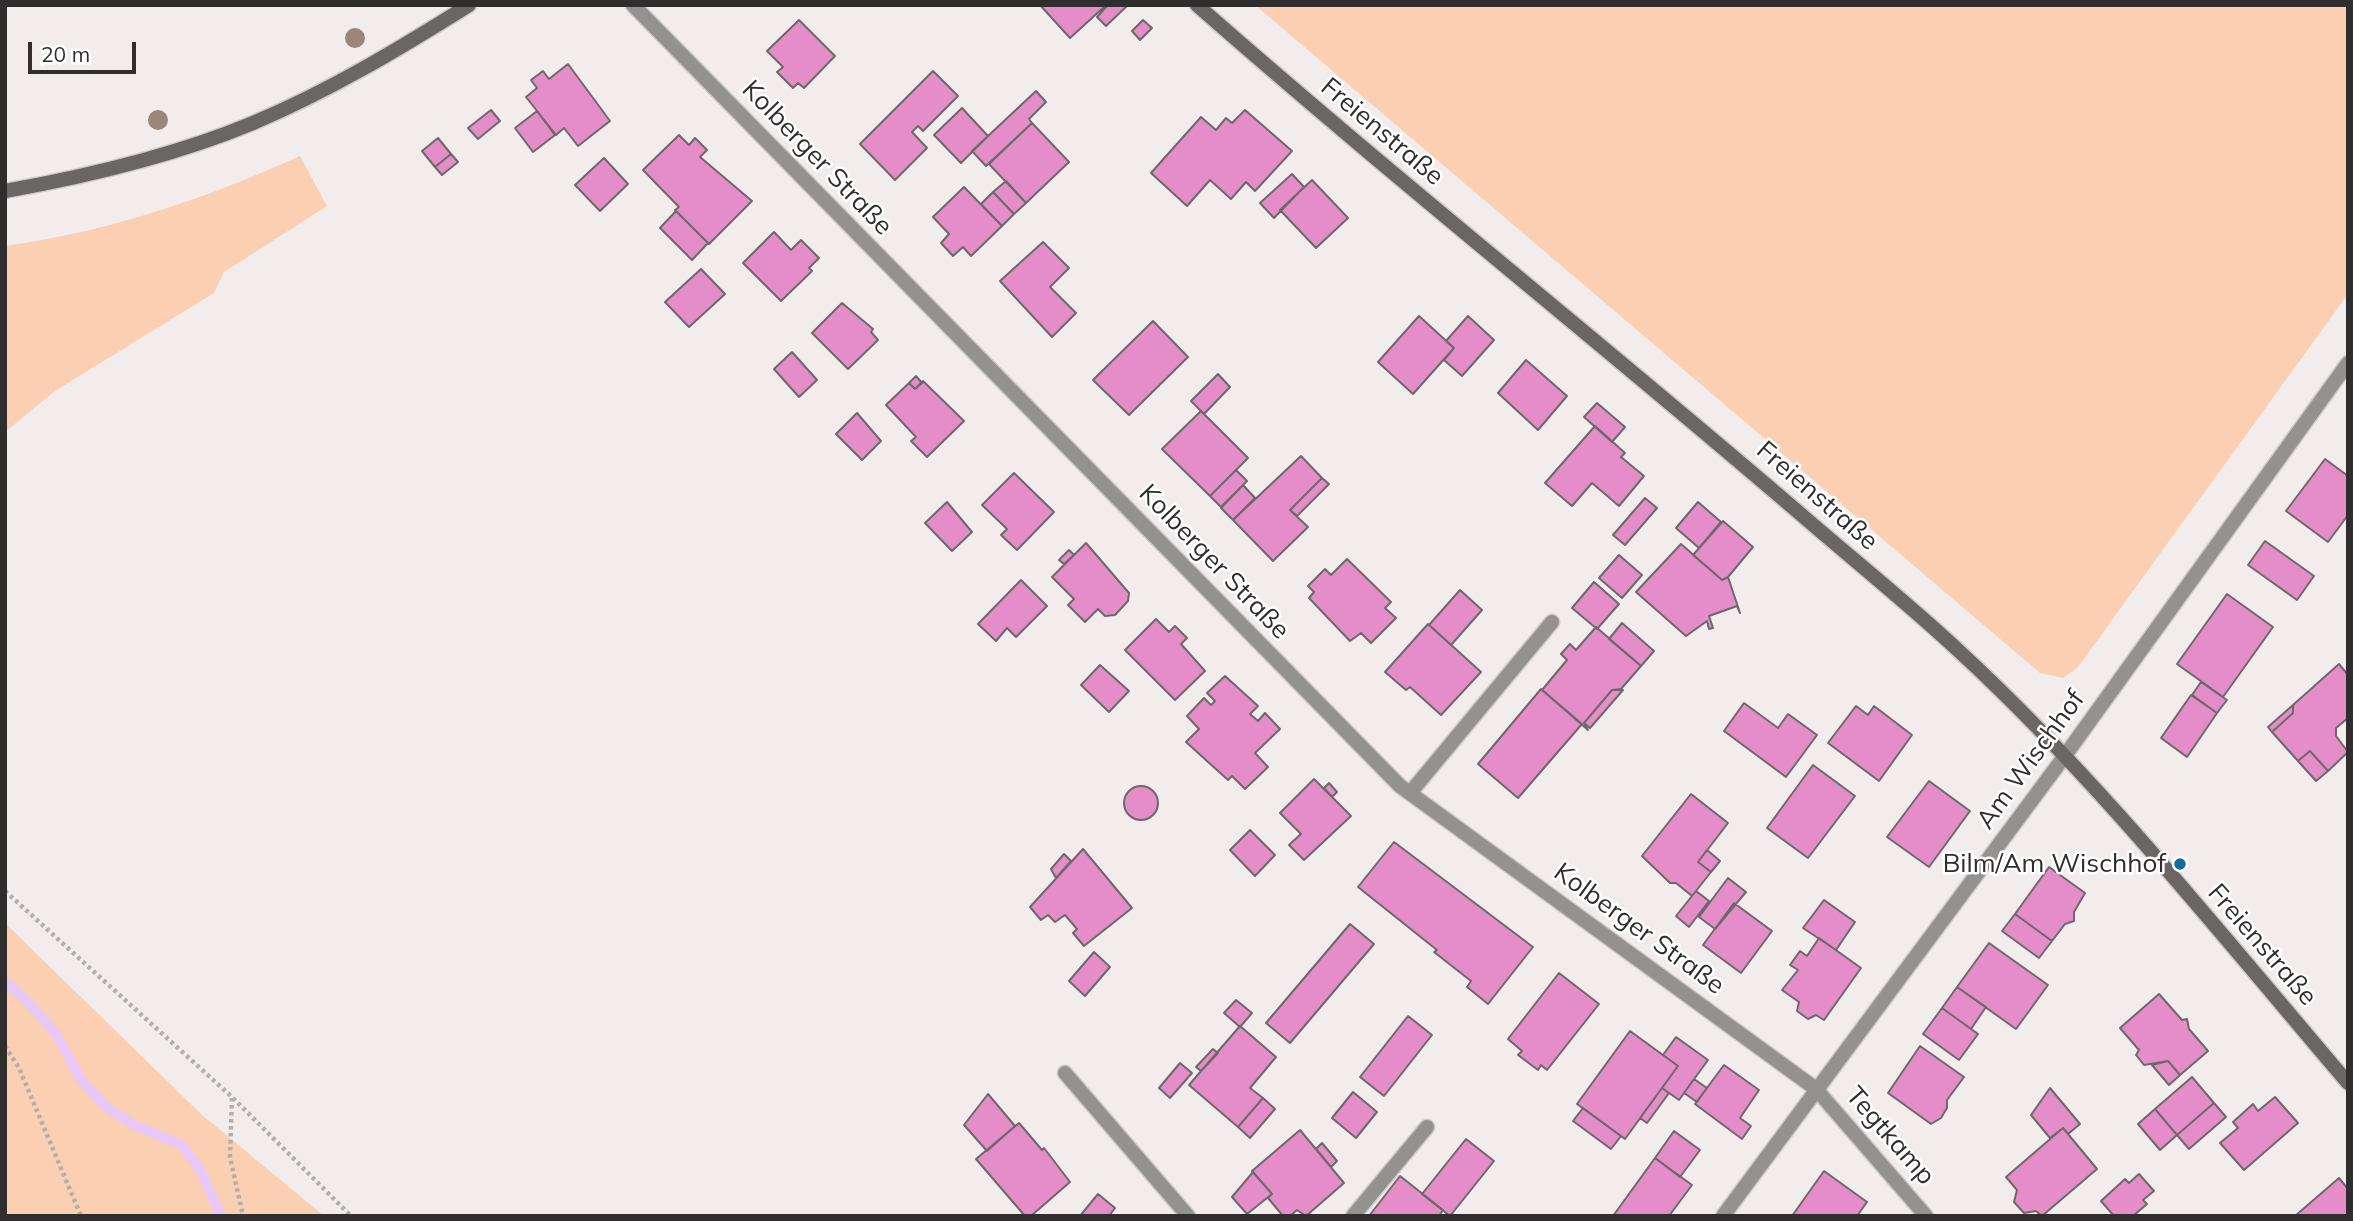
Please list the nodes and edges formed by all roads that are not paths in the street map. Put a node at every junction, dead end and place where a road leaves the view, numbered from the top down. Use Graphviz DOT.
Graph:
graph roads {
  1 [pos="469,5"];
  2 [pos="633,5"];
  3 [pos="1197,5"];
  4 [pos="5,191"];
  5 [pos="2348,363"];
  6 [pos="1552,622"];
  7 [pos="2064,757"];
  8 [pos="1410,793"];
  9 [pos="1065,1073"];
  10 [pos="2348,1083"];
  11 [pos="1816,1089"];
  12 [pos="1427,1127"];
  13 [pos="1188,1216"];
  14 [pos="1353,1216"];
  15 [pos="1723,1216"];
  16 [pos="1926,1216"];
  1 -- 4 [label="street"];
  2 -- 8 [label="street, Kolberger Straße"];
  3 -- 7 [label="street, Freienstraße"];
  5 -- 7 [label="street, Am Wischhof"];
  6 -- 8 [label="street"];
  7 -- 10 [label="street, Freienstraße"];
  7 -- 11 [label="street, Am Wischhof"];
  8 -- 11 [label="street, Kolberger Straße"];
  9 -- 13 [label="street"];
  11 -- 15 [label="street, Am Wischhof"];
  11 -- 16 [label="street, Tegtkamp"];
  12 -- 14 [label="street"];
}
